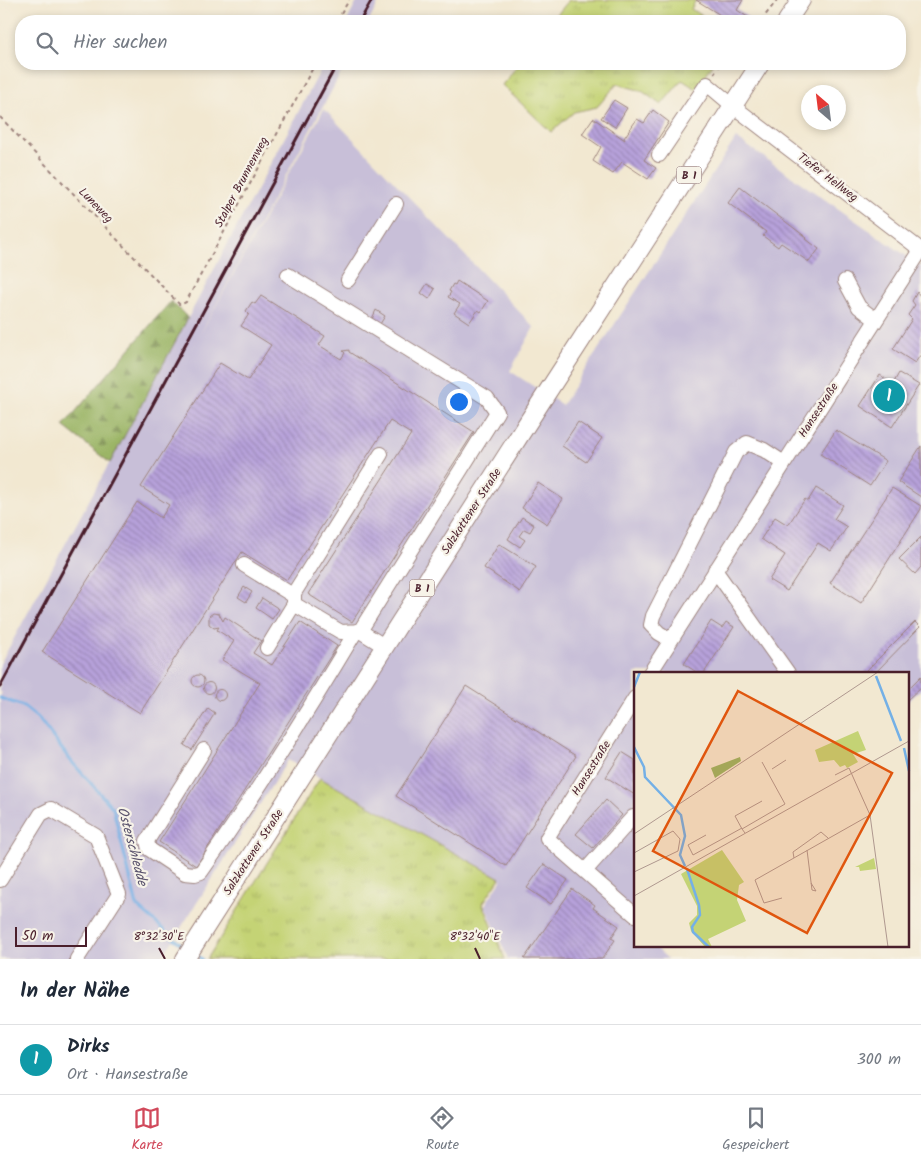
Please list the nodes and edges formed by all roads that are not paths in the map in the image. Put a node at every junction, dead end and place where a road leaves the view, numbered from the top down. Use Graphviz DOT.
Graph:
graph roads {
  1 [pos="800,0"];
  2 [pos="791,15"];
  3 [pos="756,70"];
  4 [pos="733,106"];
  5 [pos="659,155"];
  6 [pos="396,204"];
  7 [pos="921,250"];
  8 [pos="288,275"];
  9 [pos="348,280"];
  10 [pos="844,281"];
  11 [pos="876,320"];
  12 [pos="382,454"];
  13 [pos="784,462"];
  14 [pos="244,565"];
  15 [pos="715,570"];
  16 [pos="294,600"];
  17 [pos="358,631"];
  18 [pos="671,640"];
  19 [pos="384,646"];
  20 [pos="267,648"];
  21 [pos="651,672"];
  22 [pos="787,672"];
  23 [pos="634,700"];
  24 [pos="204,750"];
  25 [pos="633,817"];
  26 [pos="585,871"];
  27 [pos="0,880"];
  28 [pos="634,914"];
  29 [pos="77,959"];
  30 [pos="185,959"];
  1 -- 2 [label="main road"];
  3 -- 4 [label="main road, Salzkottener Straße / B 1"];
  4 -- 5 [label="street, Tiefer Hellweg"];
  4 -- 7 [label="street, Tiefer Hellweg"];
  4 -- 19 [label="main road, Salzkottener Straße / B 1"];
  6 -- 9 [label="street"];
  7 -- 11 [label="street, Hansestraße"];
  8 -- 17 [label="street"];
  10 -- 11 [label="street"];
  11 -- 13 [label="street, Hansestraße"];
  12 -- 16 [label="street"];
  13 -- 15 [label="street, Hansestraße"];
  13 -- 18 [label="street"];
  14 -- 16 [label="street"];
  15 -- 18 [label="street, Hansestraße"];
  15 -- 22 [label="street"];
  16 -- 17 [label="street"];
  16 -- 20 [label="street"];
  17 -- 19 [label="street"];
  17 -- 24 [label="street"];
  18 -- 21 [label="street, Hansestraße"];
  19 -- 30 [label="main road, Salzkottener Straße / B 1"];
  23 -- 26 [label="street, Hansestraße"];
  25 -- 26 [label="street"];
  26 -- 28 [label="street"];
  27 -- 29 [label="street"];
}
